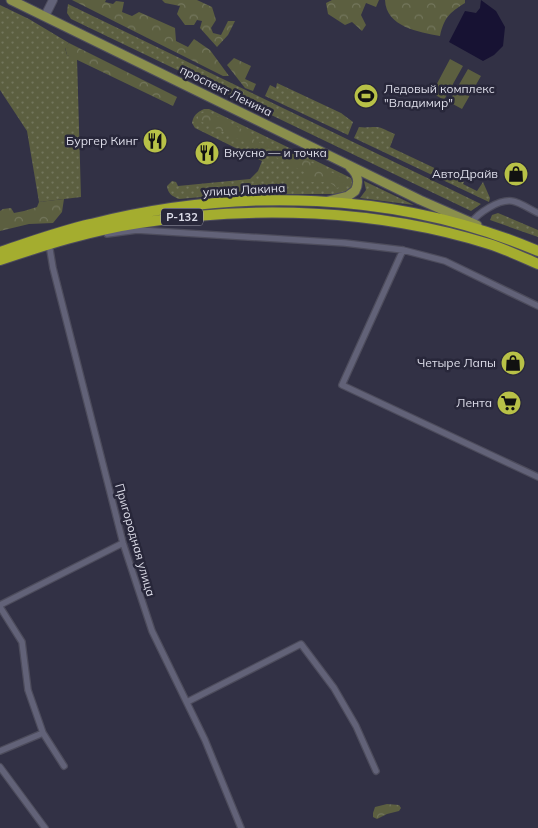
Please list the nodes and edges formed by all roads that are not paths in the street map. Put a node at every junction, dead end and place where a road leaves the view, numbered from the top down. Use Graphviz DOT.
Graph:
graph roads {
  1 [pos="11,0"];
  2 [pos="53,0"];
  3 [pos="45,16"];
  4 [pos="344,162"];
  5 [pos="420,200"];
  6 [pos="327,201"];
  7 [pos="429,205"];
  8 [pos="538,213"];
  9 [pos="428,216"];
  10 [pos="454,222"];
  11 [pos="409,226"];
  12 [pos="469,226"];
  13 [pos="89,234"];
  14 [pos="49,244"];
  15 [pos="491,244"];
  16 [pos="403,250"];
  17 [pos="538,251"];
  18 [pos="0,252"];
  19 [pos="0,260"];
  20 [pos="538,264"];
  21 [pos="538,306"];
  22 [pos="538,477"];
  23 [pos="123,543"];
  24 [pos="0,606"];
  25 [pos="187,702"];
  26 [pos="43,733"];
  27 [pos="0,751"];
  28 [pos="64,766"];
  29 [pos="0,767"];
  30 [pos="376,771"];
  31 [pos="45,828"];
  32 [pos="241,828"];
  1 -- 3 [label="main road, проспект Ленина"];
  2 -- 3 [label="main road"];
  3 -- 4 [label="main road, проспект Ленина"];
  4 -- 5 [label="main road, проспект Ленина"];
  4 -- 6 [label="main road"];
  5 -- 7 [label="main road, проспект Ленина"];
  5 -- 9 [label="main road"];
  6 -- 9 [label="highway, улица Лакина / Р-132"];
  6 -- 18 [label="highway, улица Лакина / Р-132"];
  7 -- 10 [label="main road, проспект Ленина"];
  7 -- 12 [label="main road, проспект Ленина"];
  8 -- 12 [label="street"];
  9 -- 10 [label="highway, улица Лакина / Р-132"];
  9 -- 11 [label="main road"];
  10 -- 12 [label="highway, улица Лакина / Р-132"];
  11 -- 12 [label="main road"];
  11 -- 13 [label="highway, улица Лакина / Р-132"];
  11 -- 15 [label="highway, улица Лакина / Р-132"];
  12 -- 15 [label="main road, проспект Ленина"];
  12 -- 17 [label="highway, улица Лакина / Р-132"];
  13 -- 14 [label="highway, улица Лакина / Р-132"];
  13 -- 16 [label="street"];
  14 -- 19 [label="highway, улица Лакина / Р-132"];
  14 -- 23 [label="street, Пригородная улица"];
  15 -- 20 [label="highway, Р-132"];
  16 -- 21 [label="street"];
  16 -- 22 [label="street"];
  23 -- 24 [label="street"];
  23 -- 25 [label="street, Пригородная улица"];
  24 -- 26 [label="street"];
  25 -- 30 [label="street"];
  25 -- 32 [label="street, Пригородная улица"];
  26 -- 27 [label="street"];
  26 -- 28 [label="street"];
  29 -- 31 [label="street"];
}
